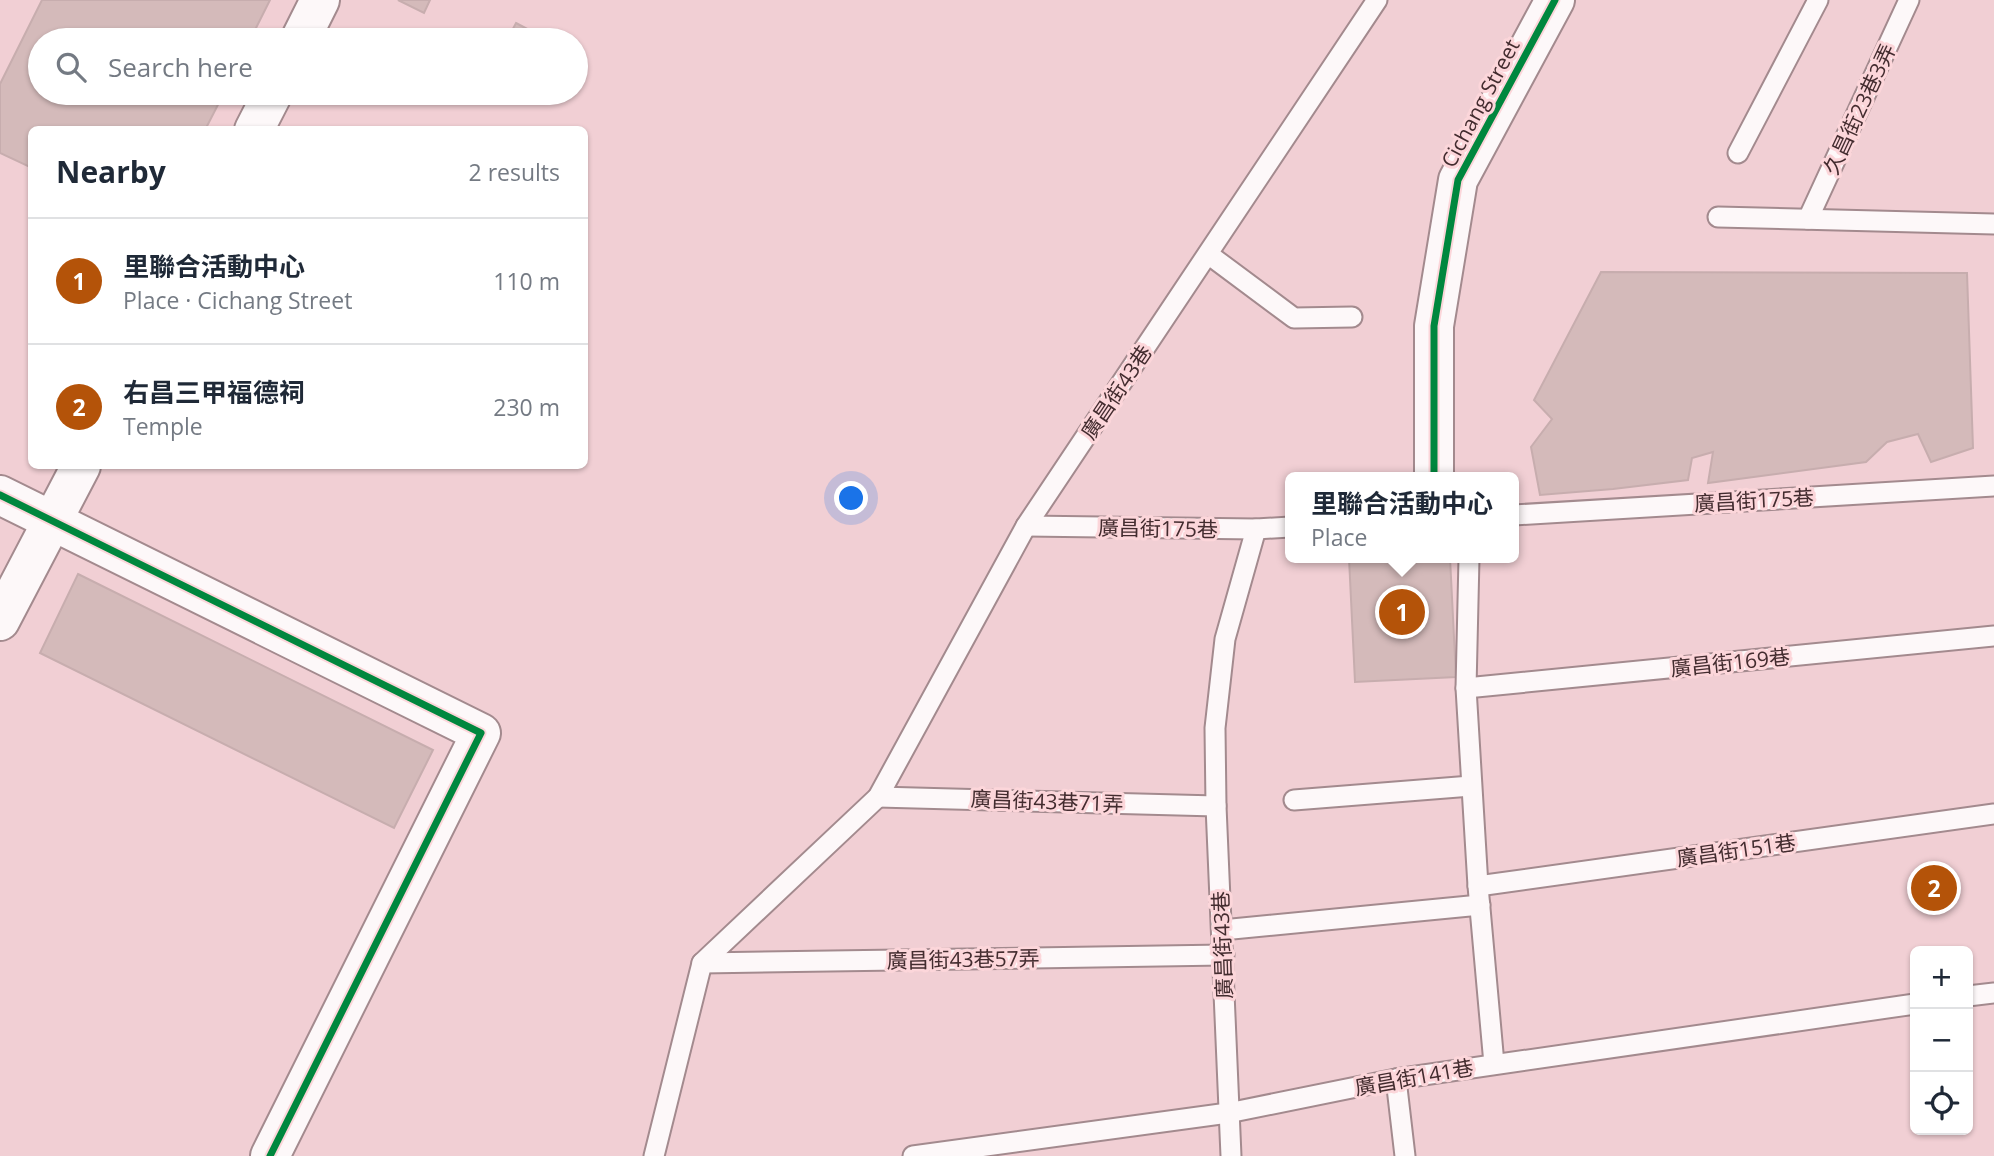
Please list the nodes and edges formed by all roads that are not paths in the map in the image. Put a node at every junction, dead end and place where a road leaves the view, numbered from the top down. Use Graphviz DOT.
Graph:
graph roads {
  1 [pos="320,0"];
  2 [pos="1377,0"];
  3 [pos="1555,0"];
  4 [pos="1818,0"];
  5 [pos="1909,0"];
  6 [pos="306,28"];
  7 [pos="267,105"];
  8 [pos="256,126"];
  9 [pos="1738,153"];
  10 [pos="1718,216"];
  11 [pos="1808,219"];
  12 [pos="1994,224"];
  13 [pos="1208,254"];
  14 [pos="1352,317"];
  15 [pos="79,469"];
  16 [pos="1434,472"];
  17 [pos="1994,486"];
  18 [pos="0,495"];
  19 [pos="1519,515"];
  20 [pos="52,521"];
  21 [pos="1026,526"];
  22 [pos="1285,527"];
  23 [pos="1256,529"];
  24 [pos="1469,563"];
  25 [pos="0,621"];
  26 [pos="1994,636"];
  27 [pos="1466,688"];
  28 [pos="1471,786"];
  29 [pos="878,797"];
  30 [pos="1294,800"];
  31 [pos="1216,806"];
  32 [pos="1994,814"];
  33 [pos="1479,896"];
  34 [pos="1222,930"];
  35 [pos="1224,955"];
  36 [pos="702,963"];
  37 [pos="1994,993"];
  38 [pos="1973,995"];
  39 [pos="1910,1005"];
  40 [pos="1494,1064"];
  41 [pos="1396,1079"];
  42 [pos="1228,1113"];
  43 [pos="271,1156"];
  44 [pos="654,1156"];
  45 [pos="913,1156"];
  46 [pos="1231,1156"];
  47 [pos="1405,1156"];
  1 -- 6 [label="street"];
  2 -- 13 [label="lane, 廣昌街43巷"];
  3 -- 16 [label="street, Cichang Street"];
  4 -- 9 [label="lane"];
  5 -- 11 [label="lane, 久昌街23巷3弄"];
  7 -- 8 [label="street"];
  10 -- 11 [label="lane"];
  11 -- 12 [label="lane"];
  13 -- 14 [label="lane"];
  13 -- 21 [label="lane, 廣昌街43巷"];
  15 -- 20 [label="street"];
  17 -- 19 [label="lane, 廣昌街175巷"];
  18 -- 20 [label="street"];
  20 -- 25 [label="street"];
  20 -- 43 [label="street"];
  21 -- 23 [label="lane, 廣昌街175巷"];
  21 -- 29 [label="lane, 廣昌街43巷"];
  22 -- 23 [label="lane, 廣昌街175巷"];
  23 -- 31 [label="lane, 廣昌街43巷"];
  24 -- 27 [label="lane"];
  26 -- 27 [label="lane, 廣昌街169巷"];
  27 -- 28 [label="lane"];
  28 -- 30 [label="lane"];
  28 -- 33 [label="lane"];
  29 -- 31 [label="lane, 廣昌街43巷71弄"];
  29 -- 36 [label="lane, 廣昌街43巷"];
  31 -- 34 [label="lane, 廣昌街43巷"];
  32 -- 33 [label="lane, 廣昌街151巷"];
  33 -- 34 [label="lane"];
  33 -- 40 [label="lane"];
  34 -- 35 [label="lane, 廣昌街43巷"];
  35 -- 36 [label="lane, 廣昌街43巷57弄"];
  35 -- 42 [label="lane, 廣昌街43巷"];
  36 -- 44 [label="lane"];
  37 -- 38 [label="lane"];
  39 -- 40 [label="lane, 廣昌街141巷"];
  40 -- 41 [label="lane, 廣昌街141巷"];
  41 -- 42 [label="lane, 廣昌街141巷"];
  41 -- 47 [label="lane"];
  42 -- 45 [label="lane, 廣昌街141巷"];
  42 -- 46 [label="lane, 廣昌街43巷"];
}
